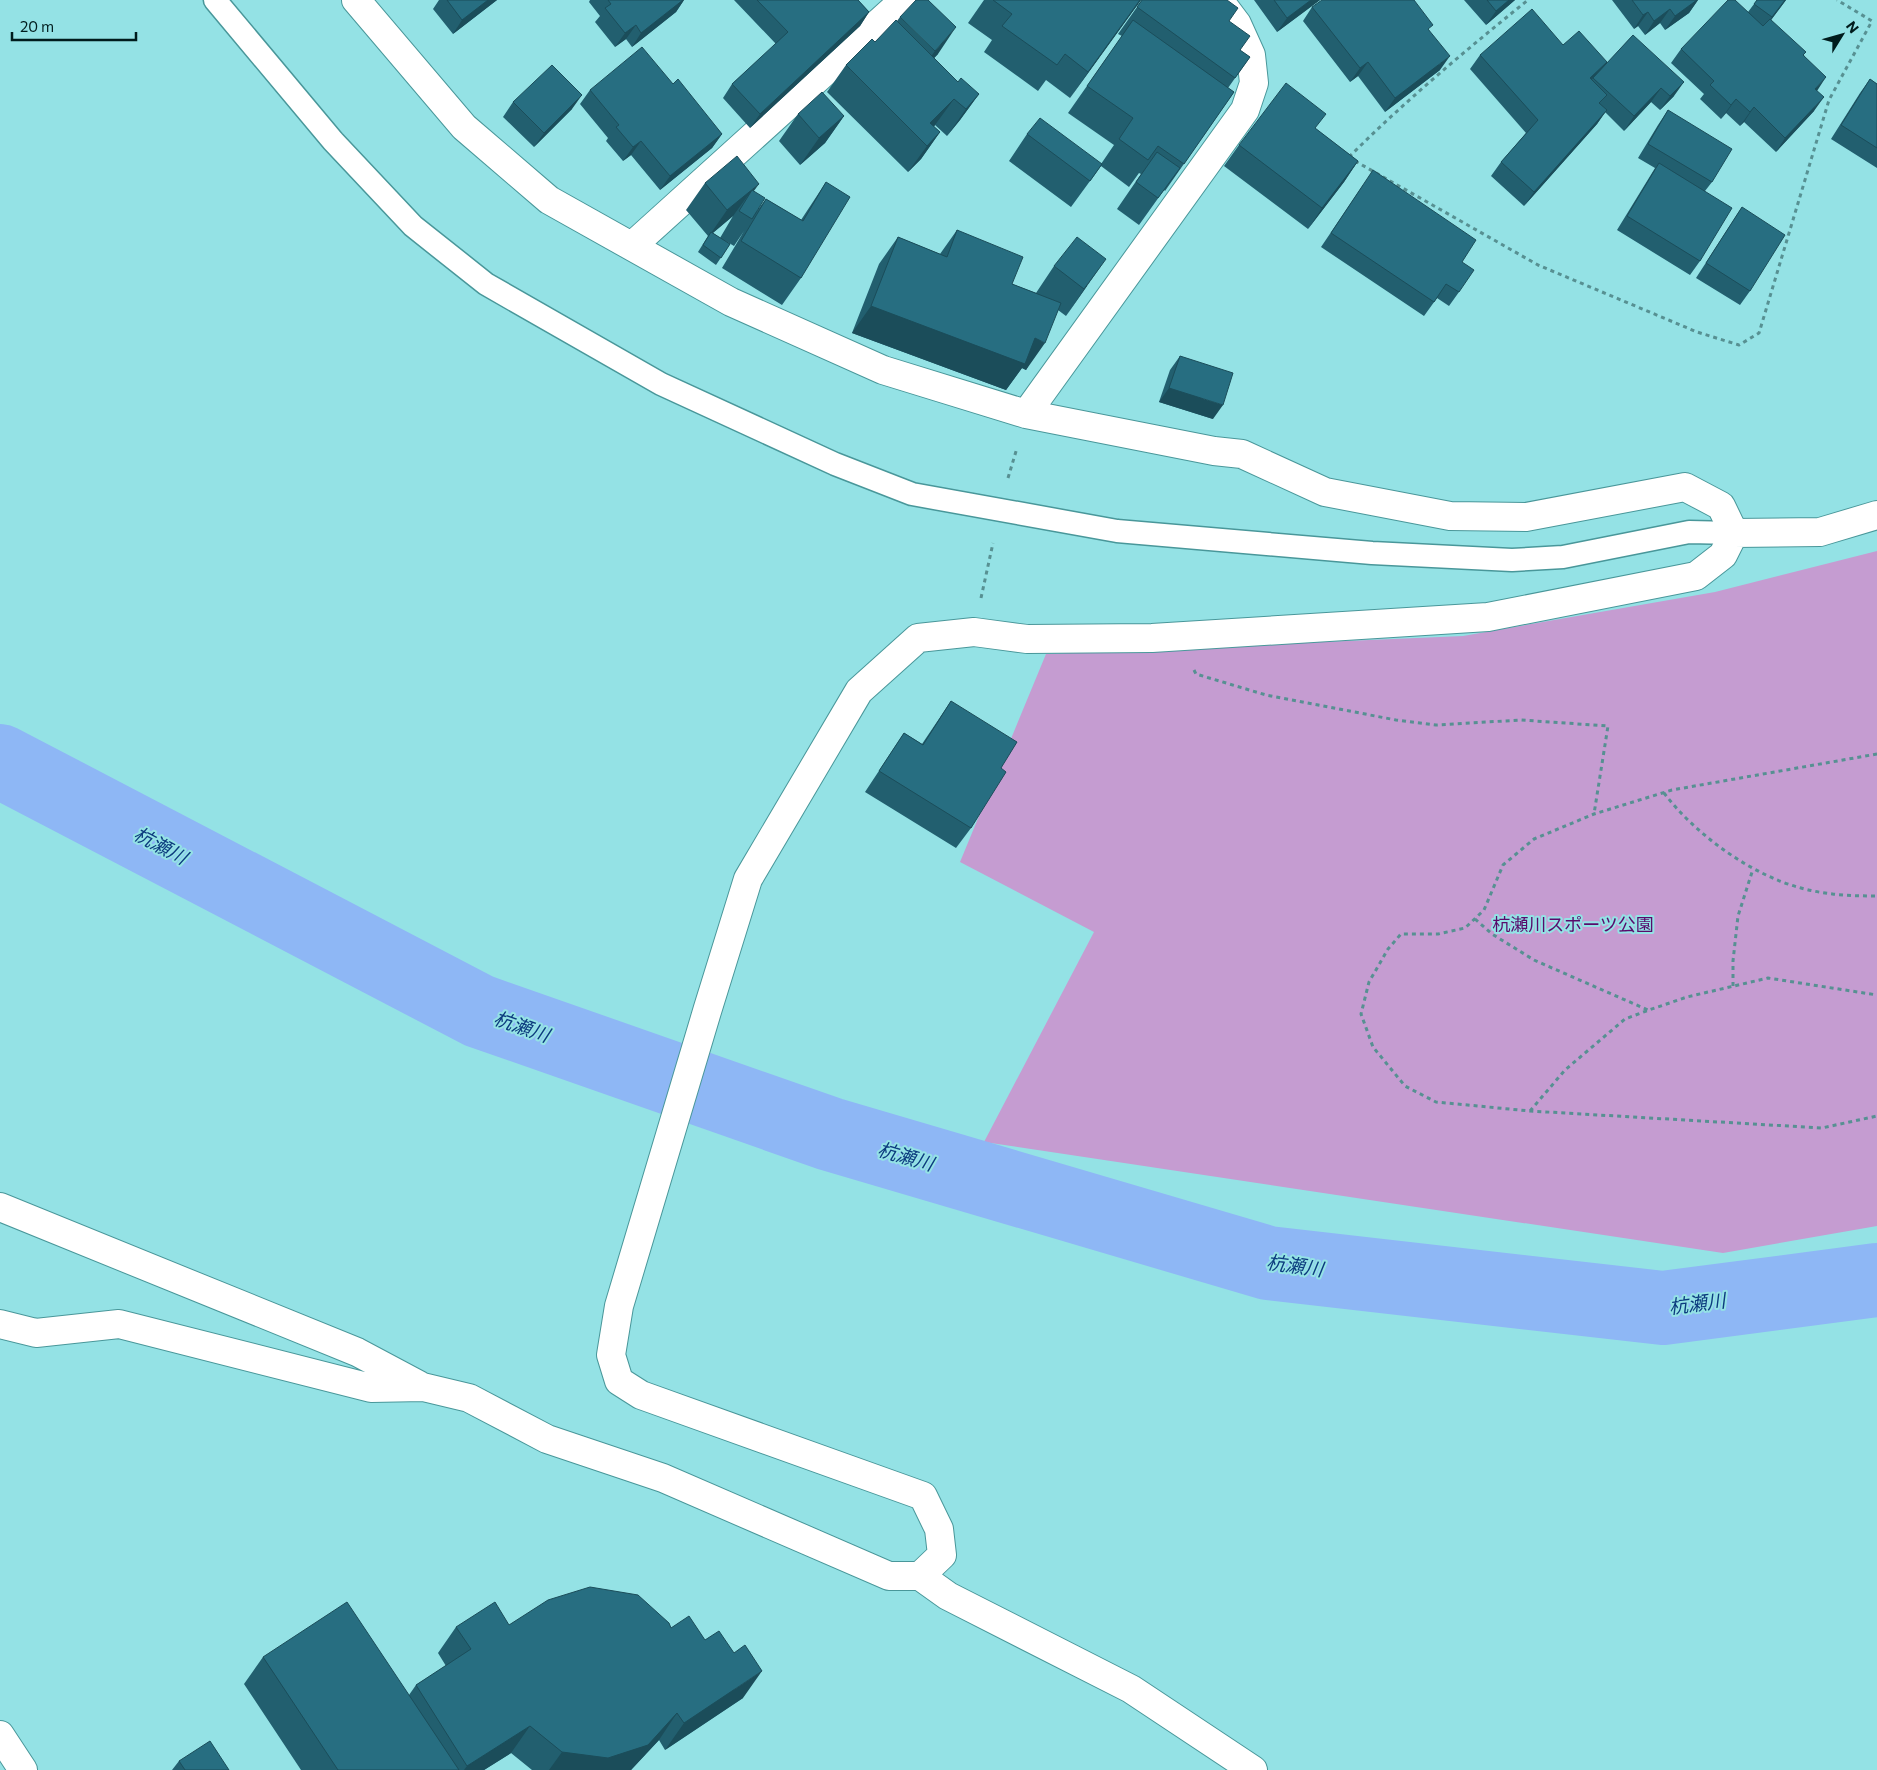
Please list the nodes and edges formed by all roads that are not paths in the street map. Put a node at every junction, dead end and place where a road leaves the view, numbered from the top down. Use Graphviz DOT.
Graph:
graph roads {
  1 [pos="215,0"];
  2 [pos="356,0"];
  3 [pos="904,0"];
  4 [pos="1219,0"];
  5 [pos="632,246"];
  6 [pos="1026,414"];
  7 [pos="1877,515"];
  8 [pos="1734,533"];
  9 [pos="0,1207"];
  10 [pos="0,1324"];
  11 [pos="423,1387"];
  12 [pos="920,1576"];
  13 [pos="0,1735"];
  14 [pos="22,1770"];
  15 [pos="1254,1770"];
  1 -- 8 [label="lane"];
  2 -- 5 [label="street"];
  3 -- 5 [label="street"];
  4 -- 6 [label="street"];
  5 -- 6 [label="street"];
  6 -- 8 [label="street"];
  7 -- 8 [label="street"];
  8 -- 12 [label="street"];
  9 -- 11 [label="street"];
  10 -- 11 [label="street"];
  11 -- 12 [label="street"];
  12 -- 15 [label="street"];
  13 -- 14 [label="street"];
}
